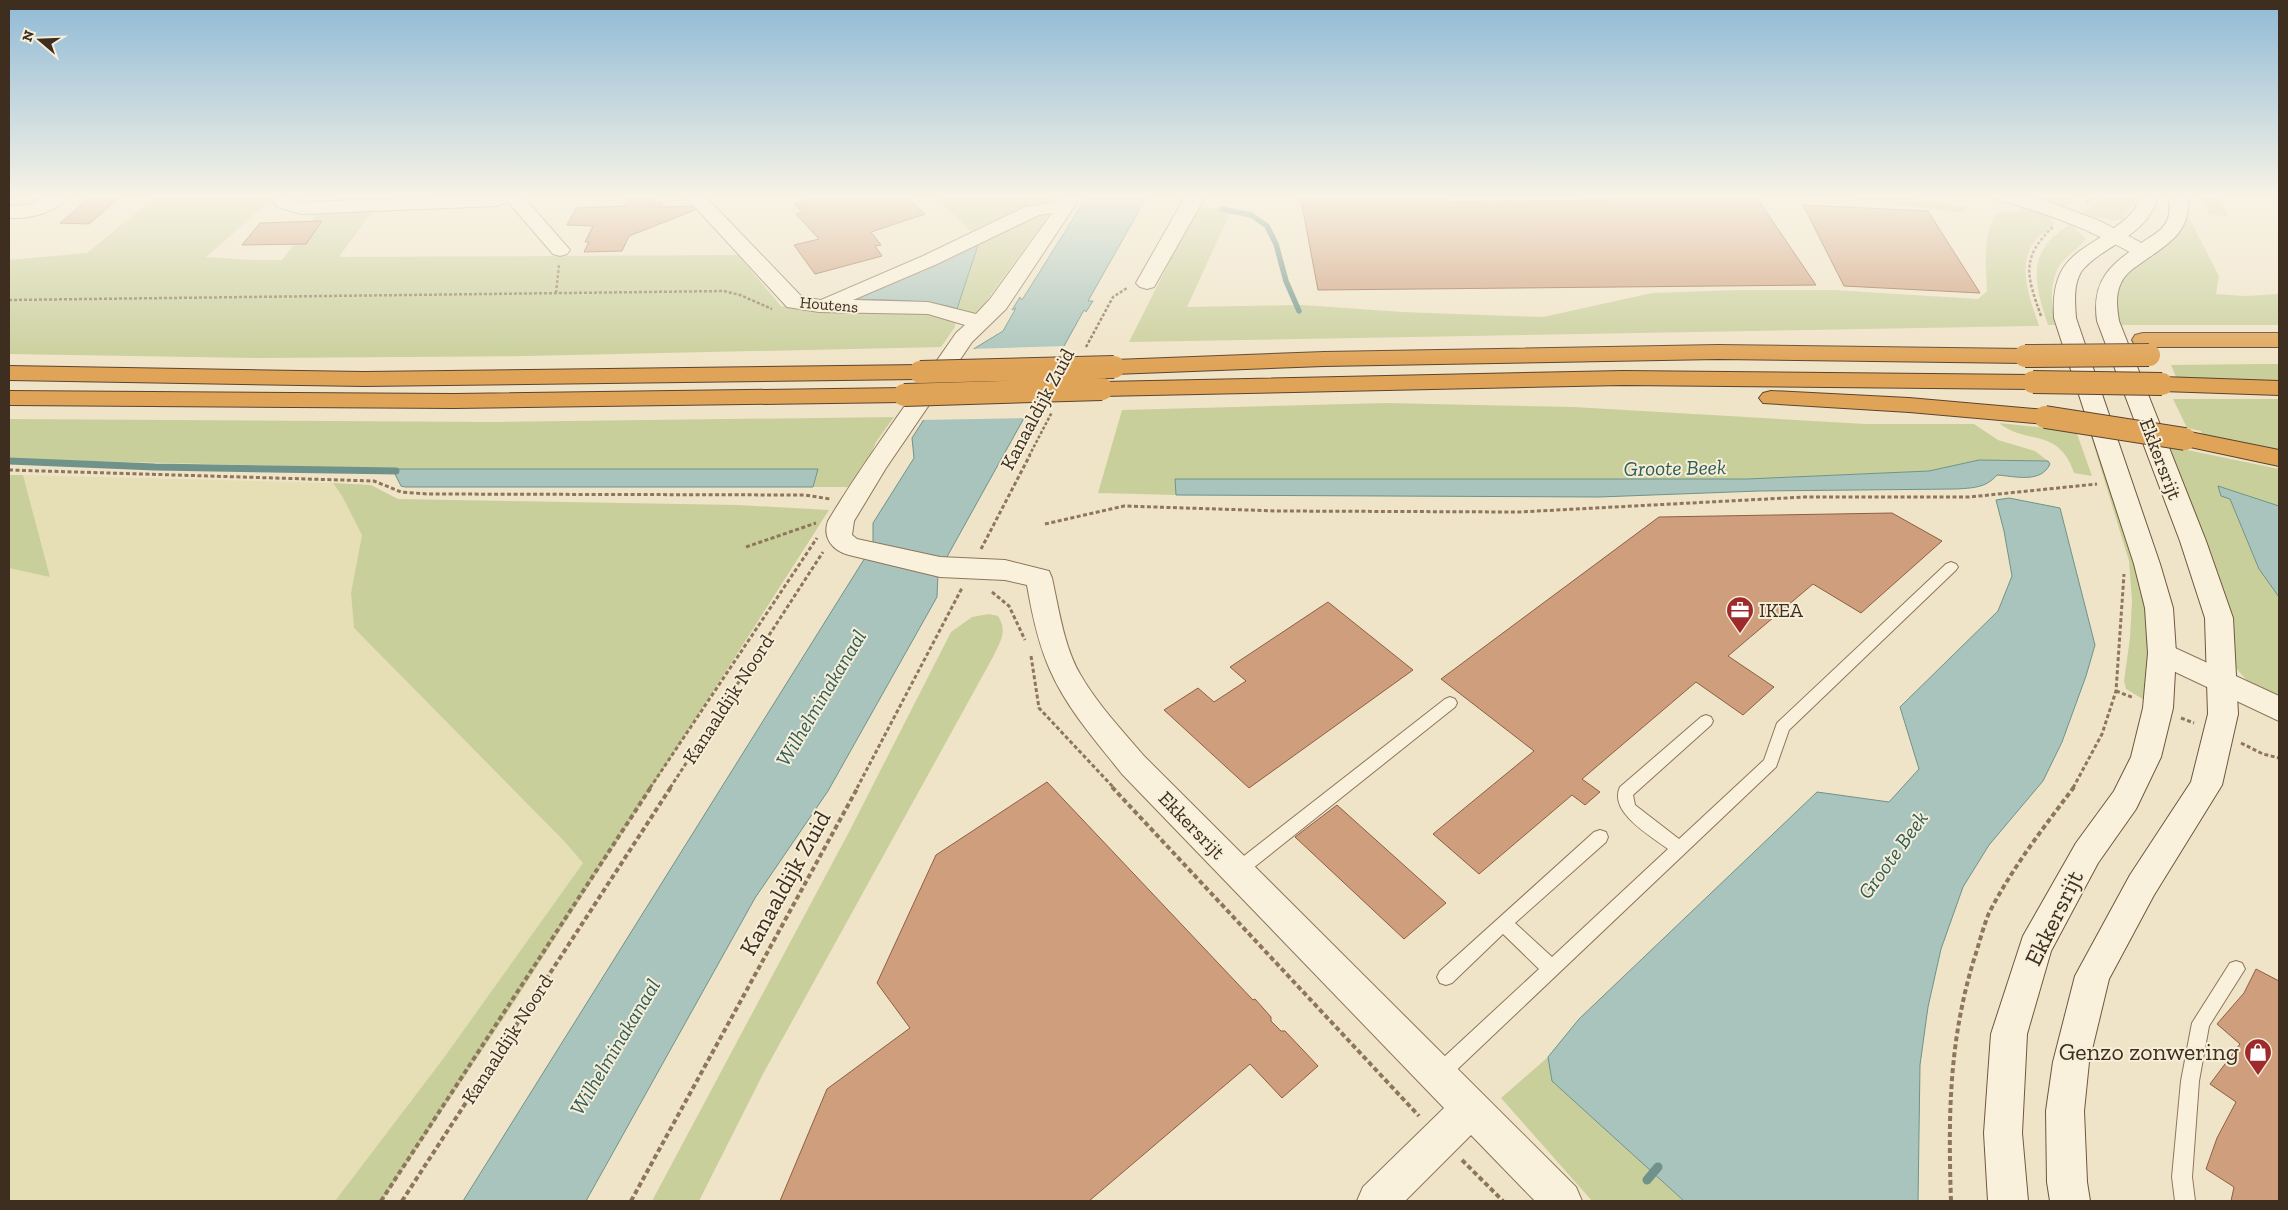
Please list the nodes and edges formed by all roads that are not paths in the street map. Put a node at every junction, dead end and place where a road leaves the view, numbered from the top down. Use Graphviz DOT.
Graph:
graph roads {
  1 [pos="745,251"];
  2 [pos="948,251"];
  3 [pos="1034,251"];
  4 [pos="1165,251"];
  5 [pos="2090,251"];
  6 [pos="2144,252"];
  7 [pos="1147,283"];
  8 [pos="819,306"];
  9 [pos="979,322"];
  10 [pos="2279,340"];
  11 [pos="2146,347"];
  12 [pos="2279,357"];
  13 [pos="9,374"];
  14 [pos="1623,378"];
  15 [pos="2279,388"];
  16 [pos="9,398"];
  17 [pos="2279,458"];
  18 [pos="1951,567"];
  19 [pos="2162,653"];
  20 [pos="2222,681"];
  21 [pos="1450,703"];
  22 [pos="2279,709"];
  23 [pos="1706,721"];
  24 [pos="1600,837"];
  25 [pos="1679,849"];
  26 [pos="1237,871"];
  27 [pos="1503,923"];
  28 [pos="1552,969"];
  29 [pos="2236,969"];
  30 [pos="1446,977"];
  31 [pos="1438,1075"];
  32 [pos="1470,1109"];
  33 [pos="1377,1201"];
  34 [pos="1562,1201"];
  35 [pos="2008,1201"];
  36 [pos="2070,1201"];
  37 [pos="2185,1201"];
  1 -- 8 [label="street, Houtens"];
  2 -- 8 [label="street"];
  3 -- 9 [label="street"];
  4 -- 7 [label="street"];
  5 -- 19 [label="street, Ekkersrijt"];
  6 -- 20 [label="street, Ekkersrijt"];
  8 -- 9 [label="street, Houtens"];
  9 -- 26 [label="street, Ekkersrijt"];
  10 -- 11 [label="highway"];
  11 -- 12 [label="highway"];
  11 -- 13 [label="highway, bridge"];
  14 -- 15 [label="highway, bridge"];
  14 -- 16 [label="highway, bridge"];
  14 -- 17 [label="highway, bridge"];
  18 -- 25 [label="lane"];
  19 -- 20 [label="street"];
  19 -- 35 [label="street, Ekkersrijt"];
  20 -- 22 [label="street"];
  20 -- 36 [label="street, Ekkersrijt"];
  21 -- 26 [label="lane"];
  23 -- 25 [label="lane"];
  24 -- 27 [label="lane"];
  25 -- 28 [label="lane"];
  26 -- 31 [label="street, Ekkersrijt"];
  27 -- 28 [label="lane"];
  27 -- 30 [label="lane"];
  28 -- 31 [label="lane"];
  29 -- 37 [label="lane"];
  31 -- 32 [label="street, Ekkersrijt"];
  32 -- 33 [label="street"];
  32 -- 34 [label="street, Ekkersrijt"];
}
